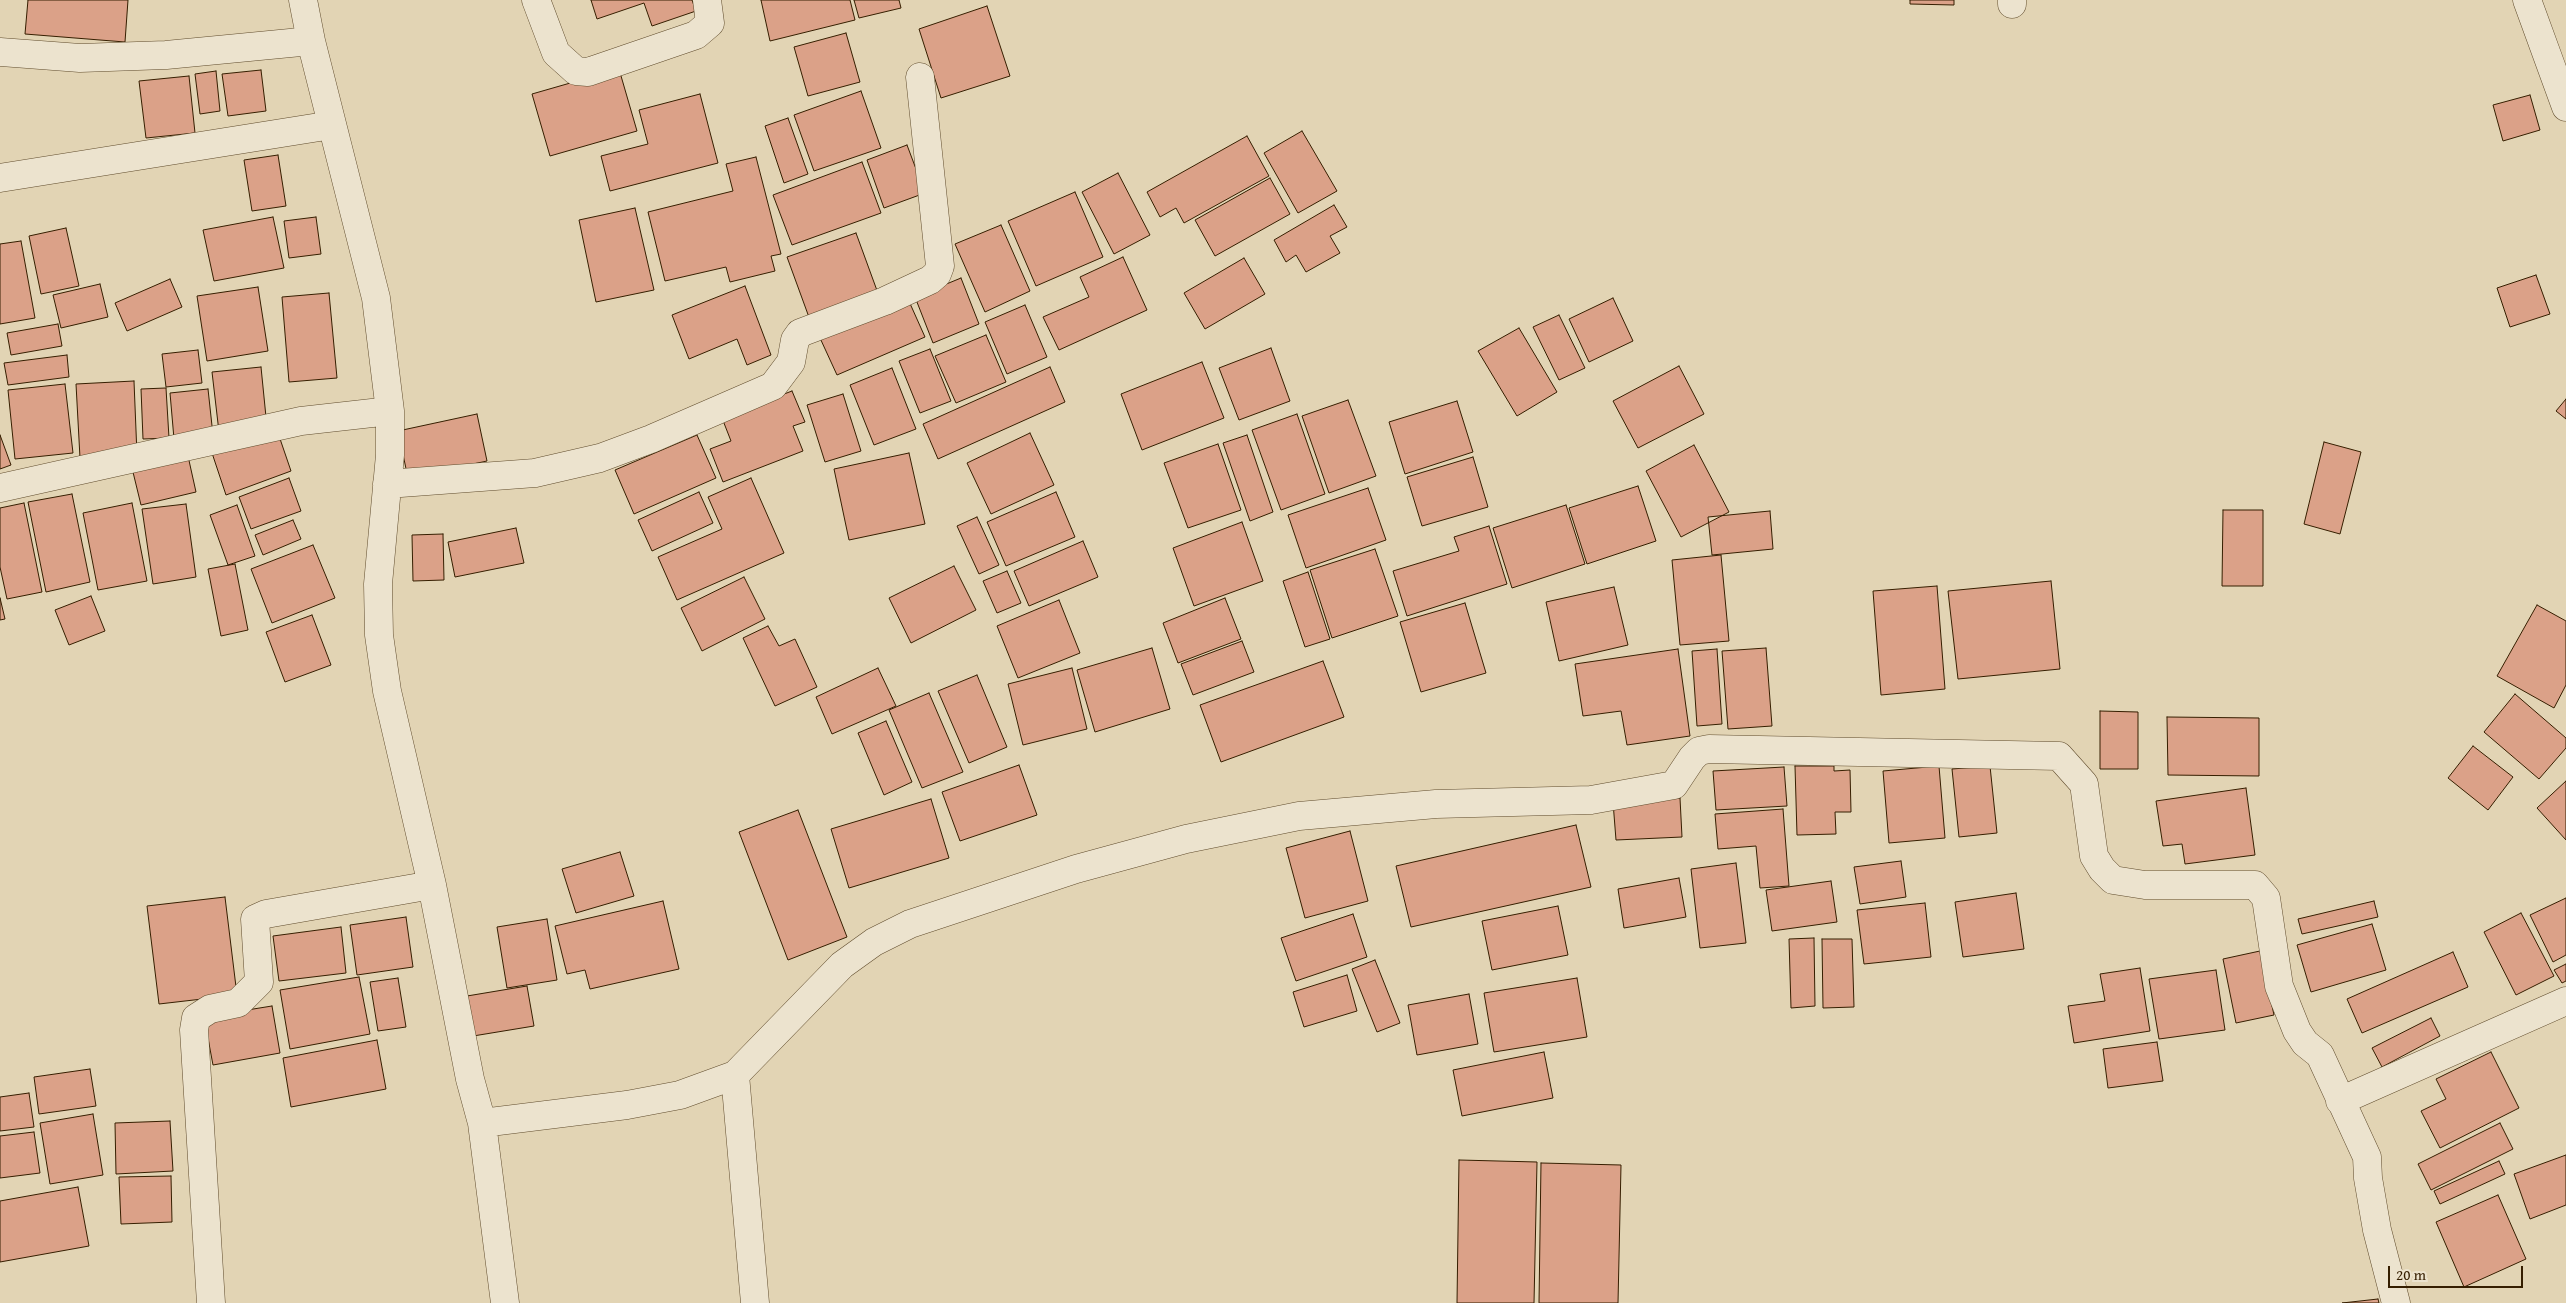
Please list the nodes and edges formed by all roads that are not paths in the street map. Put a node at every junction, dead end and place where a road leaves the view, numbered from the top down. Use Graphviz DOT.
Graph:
graph roads {
  1 [pos="303,0"];
  2 [pos="536,0"];
  3 [pos="707,0"];
  4 [pos="2527,0"];
  5 [pos="311,41"];
  6 [pos="0,52"];
  7 [pos="920,77"];
  8 [pos="2566,107"];
  9 [pos="332,125"];
  10 [pos="0,178"];
  11 [pos="390,411"];
  12 [pos="387,484"];
  13 [pos="0,488"];
  14 [pos="432,885"];
  15 [pos="2566,1001"];
  16 [pos="735,1075"];
  17 [pos="2340,1101"];
  18 [pos="482,1123"];
  19 [pos="211,1303"];
  20 [pos="505,1303"];
  21 [pos="755,1303"];
  22 [pos="2396,1303"];
  1 -- 5 [label="street"];
  2 -- 3 [label="street"];
  4 -- 8 [label="street"];
  5 -- 6 [label="street"];
  5 -- 9 [label="street"];
  7 -- 12 [label="street"];
  9 -- 10 [label="street"];
  9 -- 11 [label="street"];
  11 -- 12 [label="street"];
  11 -- 13 [label="street"];
  12 -- 14 [label="street"];
  14 -- 18 [label="street"];
  14 -- 19 [label="street"];
  15 -- 17 [label="street"];
  16 -- 17 [label="street"];
  16 -- 18 [label="street"];
  16 -- 21 [label="street"];
  17 -- 22 [label="street"];
  18 -- 20 [label="street"];
}
